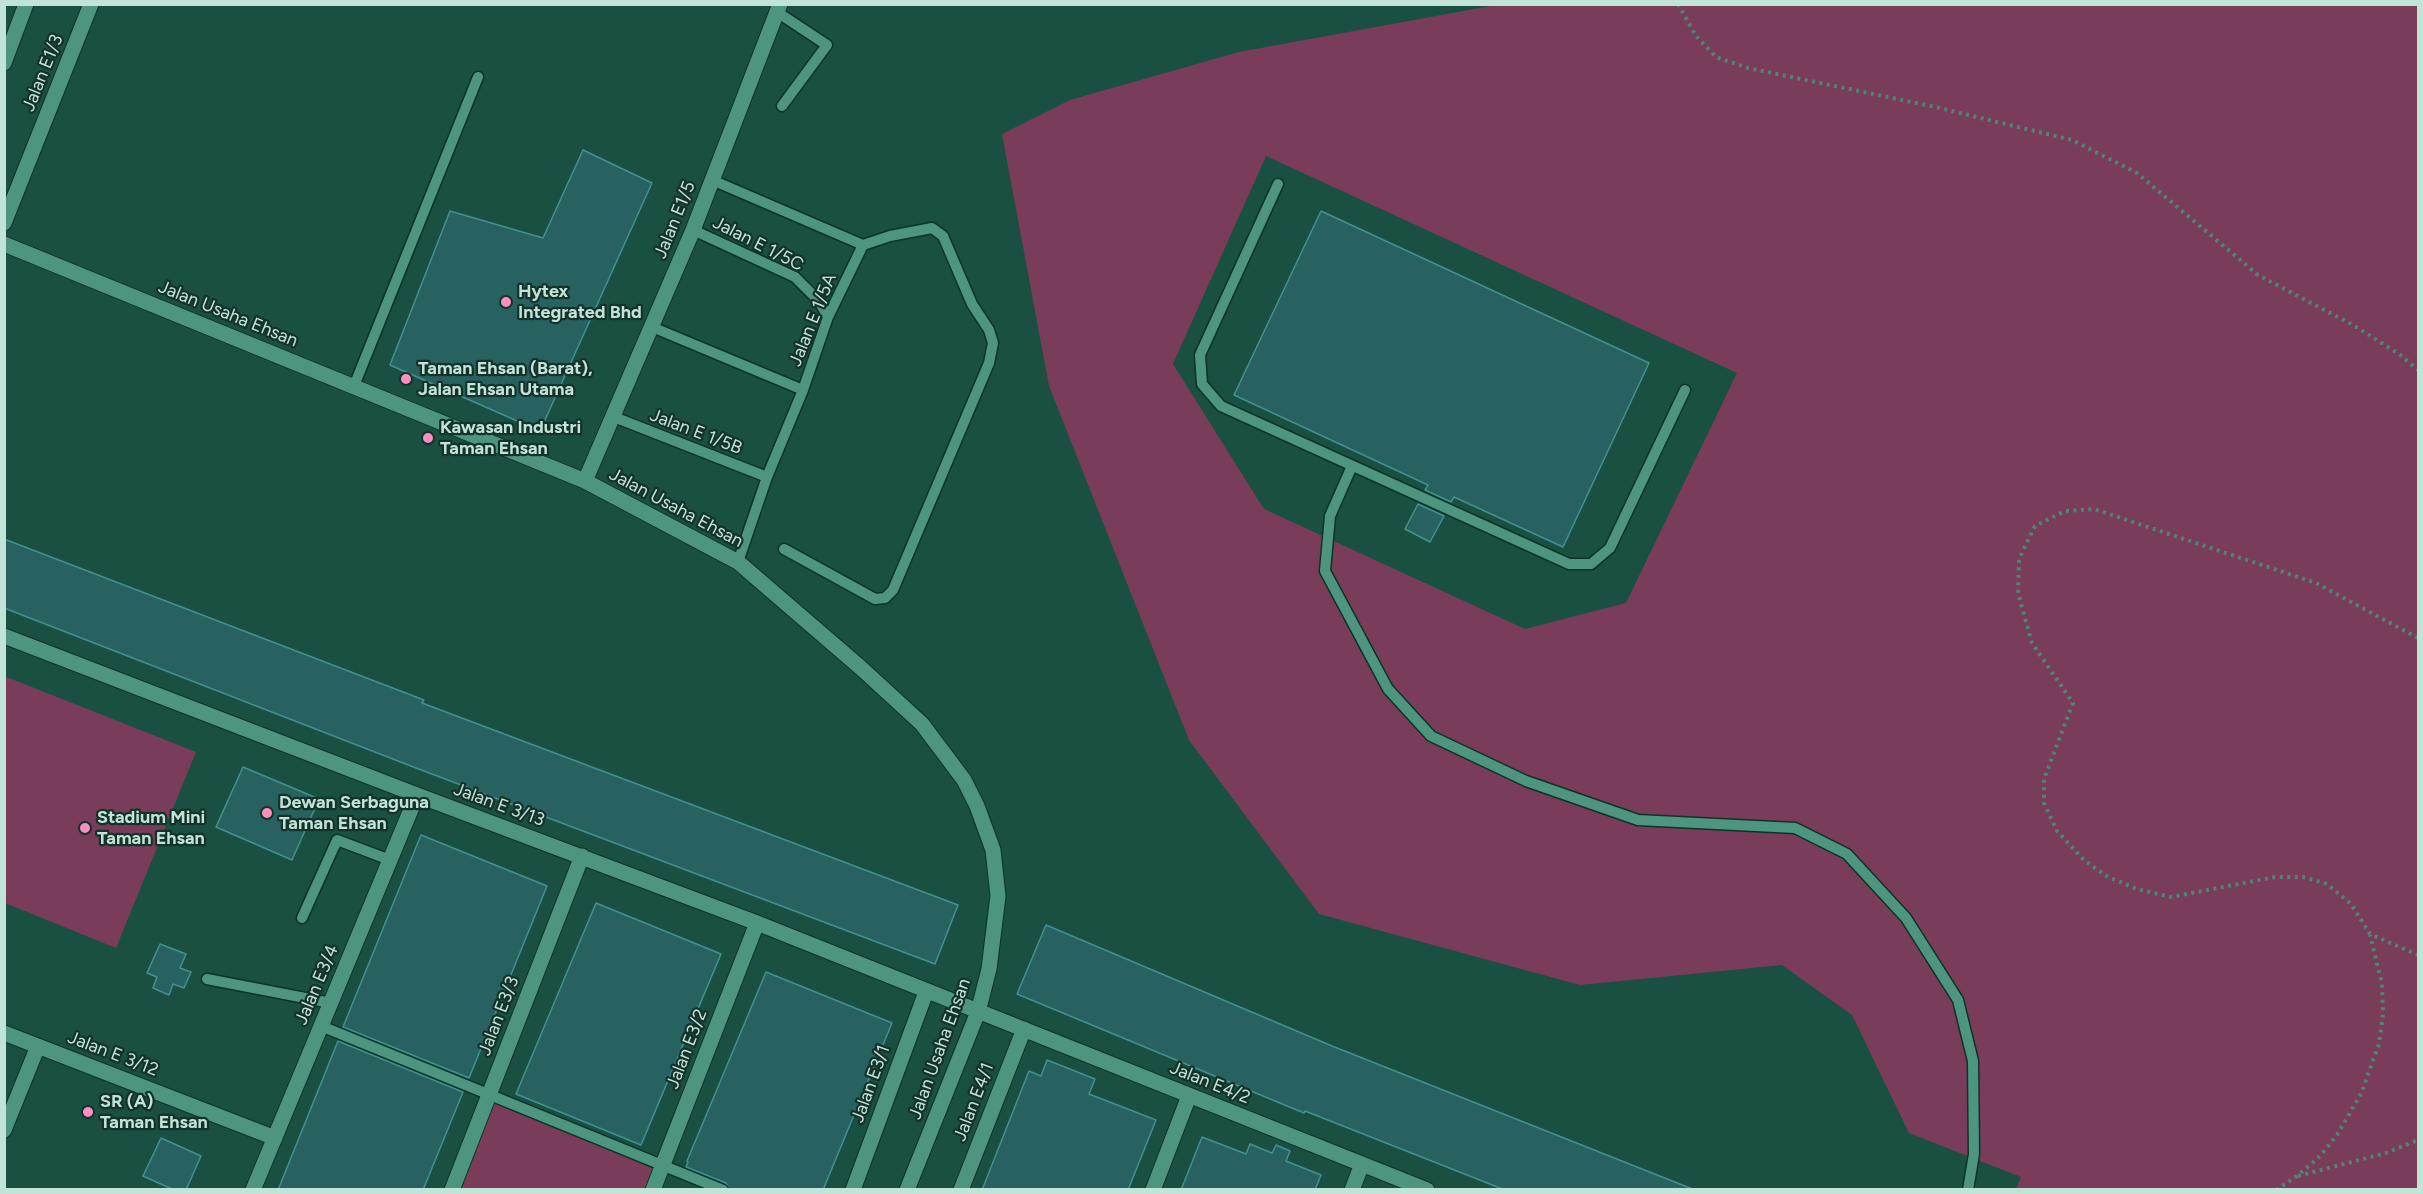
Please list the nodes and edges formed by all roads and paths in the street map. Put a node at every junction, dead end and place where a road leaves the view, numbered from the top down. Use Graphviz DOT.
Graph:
graph roads {
  1 [pos="26,4"];
  2 [pos="91,4"];
  3 [pos="1678,4"];
  4 [pos="779,8"];
  5 [pos="4,63"];
  6 [pos="478,77"];
  7 [pos="782,106"];
  8 [pos="712,180"];
  9 [pos="1278,184"];
  10 [pos="4,223"];
  11 [pos="693,230"];
  12 [pos="4,244"];
  13 [pos="863,245"];
  14 [pos="828,317"];
  15 [pos="652,327"];
  16 [pos="2418,370"];
  17 [pos="354,386"];
  18 [pos="803,390"];
  19 [pos="1685,390"];
  20 [pos="614,417"];
  21 [pos="1352,466"];
  22 [pos="767,477"];
  23 [pos="585,481"];
  24 [pos="784,549"];
  25 [pos="738,562"];
  26 [pos="4,636"];
  27 [pos="2418,638"];
  28 [pos="417,795"];
  29 [pos="582,856"];
  30 [pos="390,860"];
  31 [pos="302,918"];
  32 [pos="757,923"];
  33 [pos="2370,934"];
  34 [pos="2418,955"];
  35 [pos="207,979"];
  36 [pos="926,992"];
  37 [pos="331,1003"];
  38 [pos="978,1012"];
  39 [pos="321,1026"];
  40 [pos="1024,1029"];
  41 [pos="4,1033"];
  42 [pos="38,1046"];
  43 [pos="489,1094"];
  44 [pos="1189,1096"];
  45 [pos="4,1130"];
  46 [pos="275,1138"];
  47 [pos="2418,1140"];
  48 [pos="1362,1164"];
  49 [pos="662,1165"];
  50 [pos="2297,1176"];
  51 [pos="253,1190"];
  52 [pos="452,1190"];
  53 [pos="653,1190"];
  54 [pos="723,1190"];
  55 [pos="853,1190"];
  56 [pos="907,1190"];
  57 [pos="961,1190"];
  58 [pos="1153,1190"];
  59 [pos="1352,1190"];
  60 [pos="1427,1190"];
  61 [pos="1968,1190"];
  62 [pos="2276,1190"];
  1 -- 5 [label="street"];
  2 -- 10 [label="street, Jalan E1/3"];
  3 -- 16 [label="path"];
  4 -- 7 [label="lane"];
  4 -- 8 [label="street, Jalan E1/5"];
  6 -- 17 [label="lane"];
  8 -- 11 [label="street, Jalan E1/5"];
  8 -- 13 [label="lane"];
  9 -- 21 [label="lane"];
  11 -- 14 [label="lane, Jalan E 1/5C"];
  11 -- 15 [label="street, Jalan E1/5"];
  12 -- 17 [label="street, Jalan Usaha Ehsan"];
  13 -- 14 [label="lane, Jalan E 1/5A"];
  13 -- 24 [label="lane"];
  14 -- 18 [label="lane, Jalan E 1/5A"];
  15 -- 18 [label="lane"];
  15 -- 20 [label="street, Jalan E1/5"];
  17 -- 23 [label="street, Jalan Usaha Ehsan"];
  18 -- 22 [label="lane, Jalan E 1/5A"];
  19 -- 21 [label="lane"];
  20 -- 22 [label="lane, Jalan E 1/5B"];
  20 -- 23 [label="street, Jalan E1/5"];
  21 -- 61 [label="lane"];
  22 -- 25 [label="lane, Jalan E 1/5A"];
  23 -- 25 [label="street, Jalan Usaha Ehsan"];
  25 -- 38 [label="street, Jalan Usaha Ehsan"];
  26 -- 28 [label="street, Jalan E 3/13"];
  27 -- 33 [label="path"];
  28 -- 29 [label="street, Jalan E 3/13"];
  28 -- 30 [label="street, Jalan E3/4"];
  29 -- 32 [label="street, Jalan E 3/13"];
  29 -- 43 [label="street, Jalan E3/3"];
  30 -- 31 [label="lane"];
  30 -- 37 [label="street, Jalan E3/4"];
  32 -- 36 [label="street, Jalan E 3/13"];
  32 -- 49 [label="street, Jalan E3/2"];
  33 -- 34 [label="path"];
  33 -- 50 [label="path"];
  35 -- 37 [label="lane"];
  36 -- 38 [label="street, Jalan E 3/13"];
  36 -- 55 [label="street, Jalan E3/1"];
  37 -- 39 [label="street, Jalan E3/4"];
  38 -- 40 [label="street, Jalan E4/2"];
  38 -- 56 [label="street, Jalan Usaha Ehsan"];
  39 -- 43 [label="lane"];
  39 -- 46 [label="street, Jalan E3/4"];
  40 -- 44 [label="street, Jalan E4/2"];
  40 -- 57 [label="street, Jalan E4/1"];
  41 -- 42 [label="street, Jalan E 3/12"];
  42 -- 45 [label="street"];
  42 -- 46 [label="street, Jalan E 3/12"];
  43 -- 49 [label="lane"];
  43 -- 52 [label="street, Jalan E3/3"];
  44 -- 48 [label="street, Jalan E4/2"];
  44 -- 58 [label="street"];
  46 -- 51 [label="street, Jalan E3/4"];
  47 -- 50 [label="path"];
  48 -- 59 [label="street"];
  48 -- 60 [label="street, Jalan E4/2"];
  49 -- 53 [label="street, Jalan E3/2"];
  49 -- 54 [label="lane"];
  50 -- 62 [label="path"];
}
